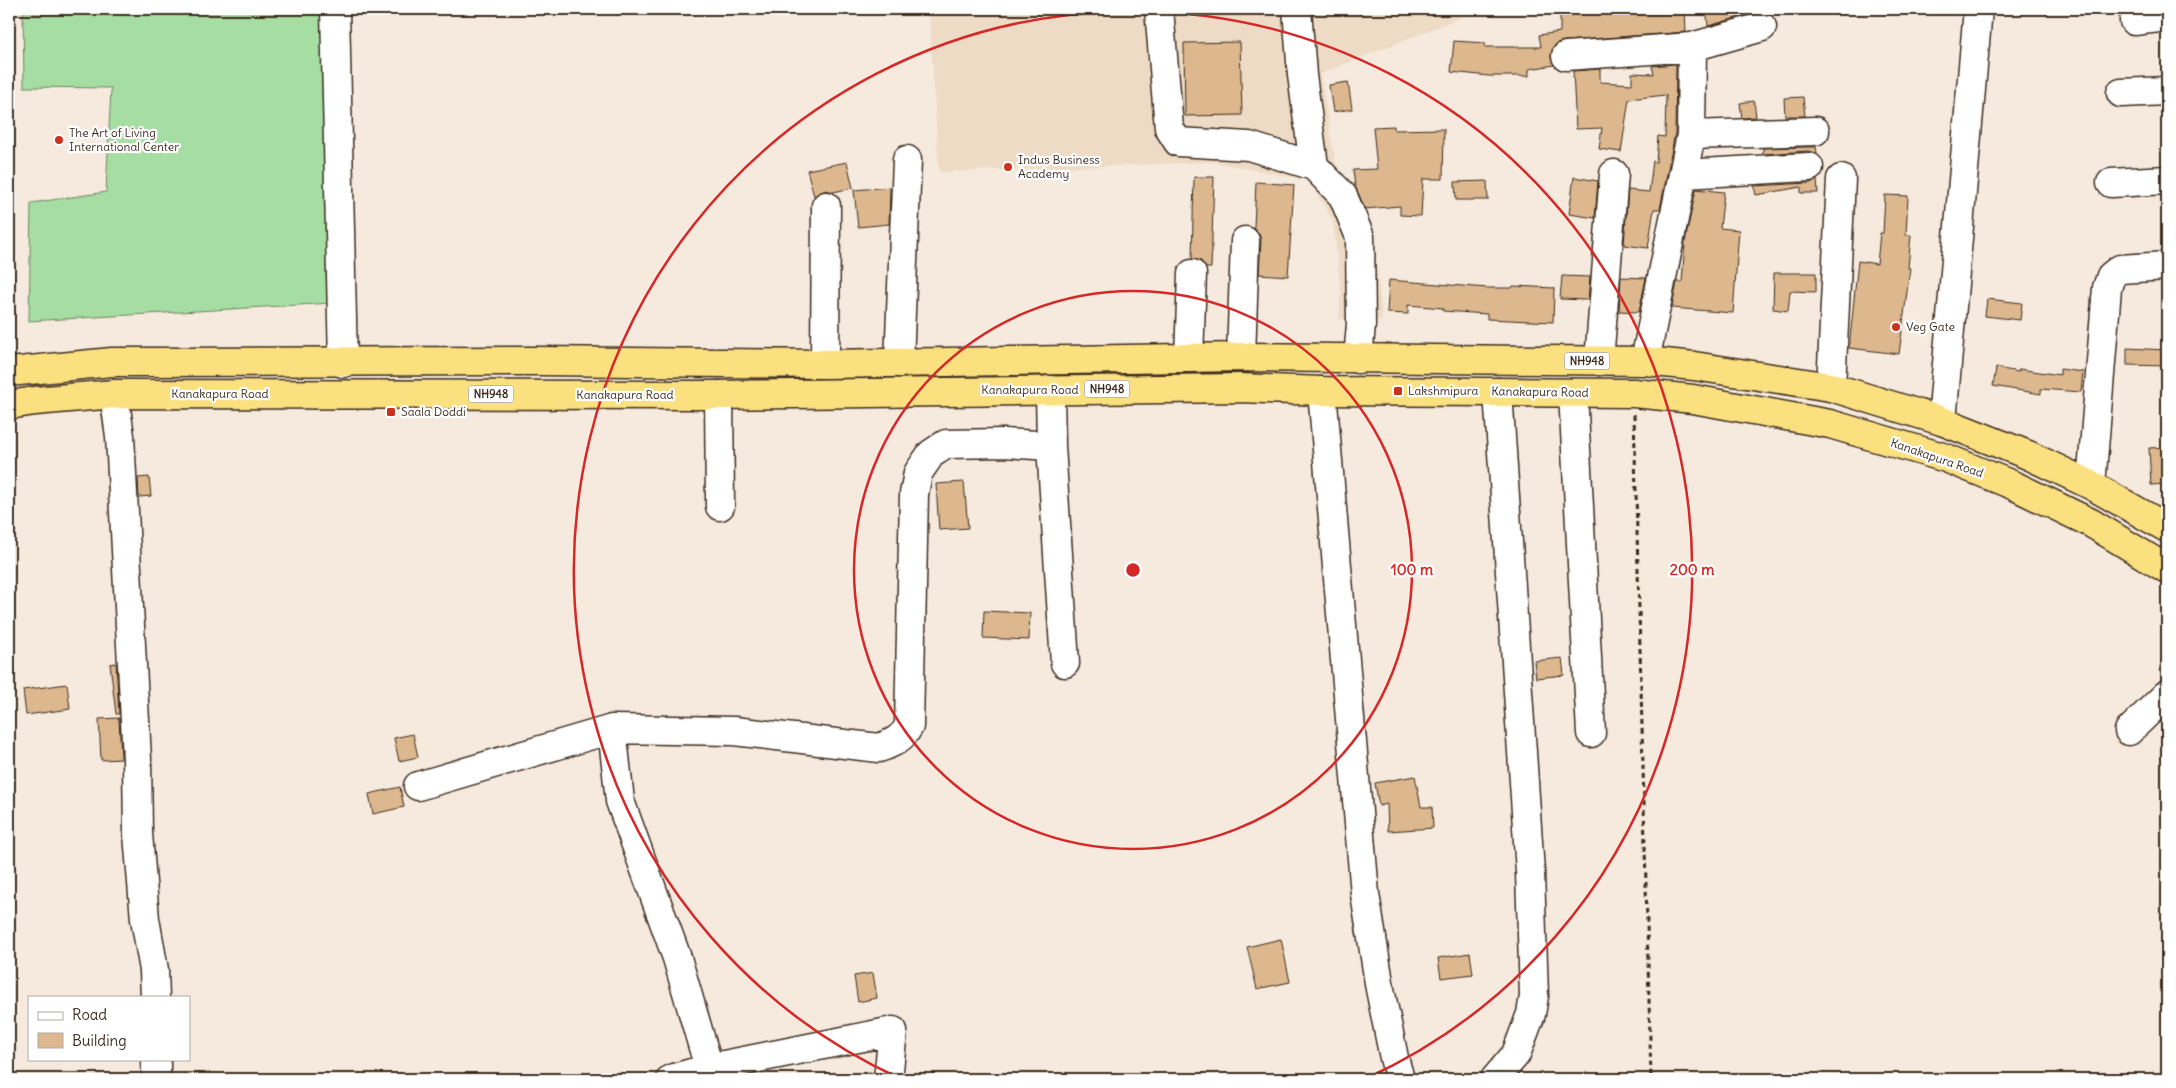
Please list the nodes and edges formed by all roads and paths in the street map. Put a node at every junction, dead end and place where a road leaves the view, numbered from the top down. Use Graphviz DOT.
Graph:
graph roads {
  1 [pos="335,9"];
  2 [pos="1159,9"];
  3 [pos="1297,9"];
  4 [pos="1978,9"];
  5 [pos="2167,17"];
  6 [pos="2134,21"];
  7 [pos="1762,27"];
  8 [pos="1692,48"];
  9 [pos="1566,56"];
  10 [pos="2167,91"];
  11 [pos="2121,93"];
  12 [pos="1815,131"];
  13 [pos="1691,135"];
  14 [pos="907,160"];
  15 [pos="1314,166"];
  16 [pos="1809,167"];
  17 [pos="1614,174"];
  18 [pos="1684,174"];
  19 [pos="1841,180"];
  20 [pos="2167,180"];
  21 [pos="2111,183"];
  22 [pos="826,206"];
  23 [pos="1245,241"];
  24 [pos="2167,266"];
  25 [pos="1192,274"];
  26 [pos="1241,357"];
  27 [pos="1189,358"];
  28 [pos="1358,360"];
  29 [pos="1599,361"];
  30 [pos="1645,361"];
  31 [pos="343,362"];
  32 [pos="974,362"];
  33 [pos="899,363"];
  34 [pos="825,364"];
  35 [pos="9,372"];
  36 [pos="1831,387"];
  37 [pos="975,390"];
  38 [pos="1050,390"];
  39 [pos="1322,391"];
  40 [pos="1498,392"];
  41 [pos="1573,393"];
  42 [pos="1634,393"];
  43 [pos="114,394"];
  44 [pos="719,395"];
  45 [pos="9,405"];
  46 [pos="1942,421"];
  47 [pos="1051,446"];
  48 [pos="2091,485"];
  49 [pos="720,506"];
  50 [pos="2167,528"];
  51 [pos="2167,569"];
  52 [pos="1065,663"];
  53 [pos="2167,694"];
  54 [pos="612,729"];
  55 [pos="2129,731"];
  56 [pos="1591,733"];
  57 [pos="418,786"];
  58 [pos="155,996"];
  59 [pos="156,1060"];
  60 [pos="709,1068"];
  61 [pos="156,1079"];
  62 [pos="672,1079"];
  63 [pos="888,1079"];
  64 [pos="1400,1079"];
  65 [pos="1494,1079"];
  66 [pos="1652,1079"];
  1 -- 31 [label="street"];
  2 -- 15 [label="street"];
  3 -- 15 [label="street"];
  4 -- 46 [label="street"];
  5 -- 6 [label="street"];
  7 -- 8 [label="street"];
  8 -- 9 [label="street"];
  8 -- 13 [label="street"];
  10 -- 11 [label="street"];
  12 -- 13 [label="street"];
  13 -- 18 [label="street"];
  14 -- 33 [label="street"];
  15 -- 28 [label="street"];
  16 -- 18 [label="street"];
  17 -- 29 [label="street"];
  18 -- 30 [label="street"];
  19 -- 36 [label="street"];
  20 -- 21 [label="street"];
  22 -- 34 [label="street"];
  23 -- 26 [label="street"];
  24 -- 48 [label="street"];
  25 -- 27 [label="street"];
  26 -- 27 [label="highway, NH948"];
  26 -- 28 [label="highway, NH948"];
  27 -- 32 [label="highway, NH948"];
  28 -- 29 [label="highway, NH948"];
  29 -- 30 [label="highway, NH948"];
  30 -- 36 [label="highway, NH948"];
  31 -- 34 [label="highway, NH948"];
  31 -- 35 [label="highway, NH948"];
  32 -- 33 [label="highway, NH948"];
  32 -- 37 [label="highway"];
  33 -- 34 [label="highway, NH948"];
  36 -- 46 [label="highway, NH948"];
  37 -- 38 [label="highway, Kanakapura Road / NH948"];
  37 -- 44 [label="highway, Kanakapura Road / NH948"];
  38 -- 39 [label="highway, Kanakapura Road / NH948"];
  38 -- 47 [label="street"];
  39 -- 40 [label="highway, Kanakapura Road / NH948"];
  39 -- 64 [label="street"];
  40 -- 41 [label="highway, Kanakapura Road / NH948"];
  40 -- 65 [label="street"];
  41 -- 42 [label="highway, Kanakapura Road / NH948"];
  41 -- 56 [label="street"];
  42 -- 51 [label="highway, Kanakapura Road / NH948"];
  42 -- 66 [label="path"];
  43 -- 44 [label="highway, Kanakapura Road / NH948"];
  43 -- 45 [label="highway, Kanakapura Road / NH948"];
  43 -- 58 [label="street"];
  44 -- 49 [label="street"];
  46 -- 48 [label="highway, NH948"];
  47 -- 52 [label="street"];
  47 -- 54 [label="street"];
  48 -- 50 [label="highway, NH948"];
  53 -- 55 [label="street"];
  54 -- 57 [label="street"];
  54 -- 60 [label="street"];
  59 -- 61 [label="street"];
  60 -- 62 [label="street"];
  60 -- 63 [label="street"];
}
